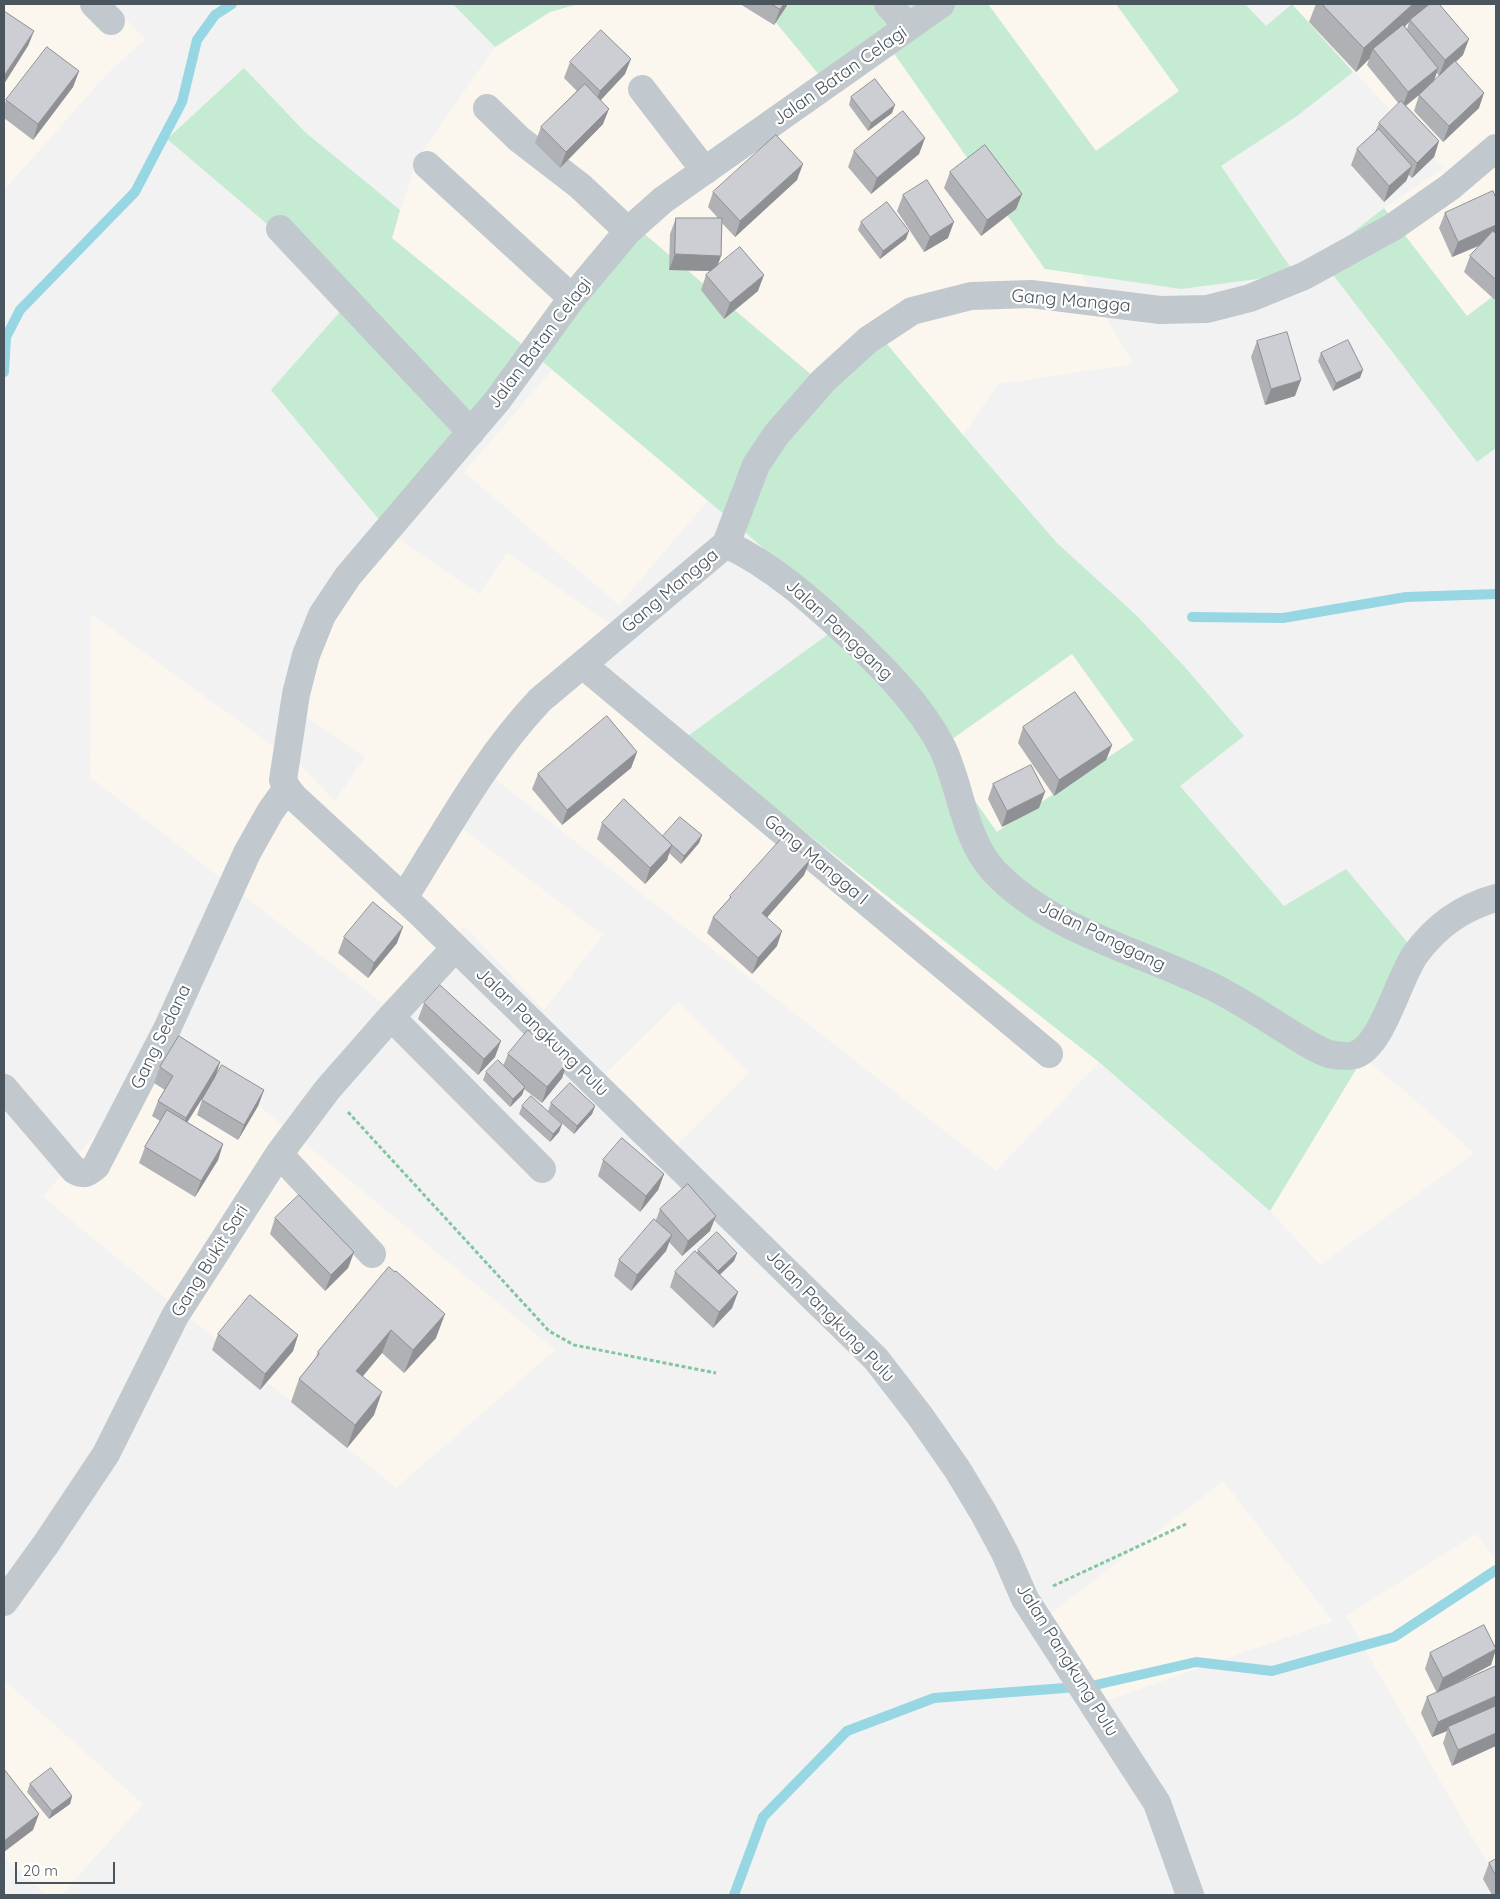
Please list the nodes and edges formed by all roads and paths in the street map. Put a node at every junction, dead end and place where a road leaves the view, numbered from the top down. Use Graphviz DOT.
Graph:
graph roads {
  1 [pos="888,4"];
  2 [pos="941,4"];
  3 [pos="908,28"];
  4 [pos="642,89"];
  5 [pos="487,108"];
  6 [pos="1496,148"];
  7 [pos="427,165"];
  8 [pos="705,171"];
  9 [pos="280,229"];
  10 [pos="628,231"];
  11 [pos="572,298"];
  12 [pos="471,432"];
  13 [pos="726,544"];
  14 [pos="583,665"];
  15 [pos="287,788"];
  16 [pos="404,898"];
  17 [pos="1496,898"];
  18 [pos="456,948"];
  19 [pos="391,1017"];
  20 [pos="1049,1054"];
  21 [pos="4,1088"];
  22 [pos="327,1090"];
  23 [pos="279,1154"];
  24 [pos="542,1168"];
  25 [pos="372,1254"];
  26 [pos="716,1373"];
  27 [pos="1186,1524"];
  28 [pos="1025,1599"];
  29 [pos="4,1602"];
  30 [pos="1190,1895"];
  1 -- 3 [label="street"];
  2 -- 3 [label="street, Jalan Batan Celagi"];
  3 -- 8 [label="street, Jalan Batan Celagi"];
  4 -- 8 [label="street"];
  5 -- 10 [label="street"];
  6 -- 13 [label="street, Gang Mangga"];
  7 -- 11 [label="street"];
  8 -- 10 [label="street, Jalan Batan Celagi"];
  9 -- 12 [label="street"];
  10 -- 11 [label="street, Jalan Batan Celagi"];
  11 -- 12 [label="street, Jalan Batan Celagi"];
  12 -- 15 [label="street, Jalan Batan Celagi"];
  13 -- 14 [label="street, Gang Mangga"];
  13 -- 17 [label="street, Jalan Panggang"];
  14 -- 16 [label="street, Gang Mangga"];
  14 -- 20 [label="street, Gang Mangga I"];
  15 -- 16 [label="street, Jalan Pangkung Pulu"];
  15 -- 21 [label="street, Gang Sedana"];
  16 -- 18 [label="street, Jalan Pangkung Pulu"];
  18 -- 19 [label="street, Gang Bukit Sari"];
  18 -- 28 [label="street, Jalan Pangkung Pulu"];
  19 -- 22 [label="street, Gang Bukit Sari"];
  19 -- 24 [label="street"];
  22 -- 23 [label="street, Gang Bukit Sari"];
  22 -- 26 [label="path"];
  23 -- 25 [label="street"];
  23 -- 29 [label="street, Gang Bukit Sari"];
  27 -- 28 [label="path"];
  28 -- 30 [label="street, Jalan Pangkung Pulu"];
}
